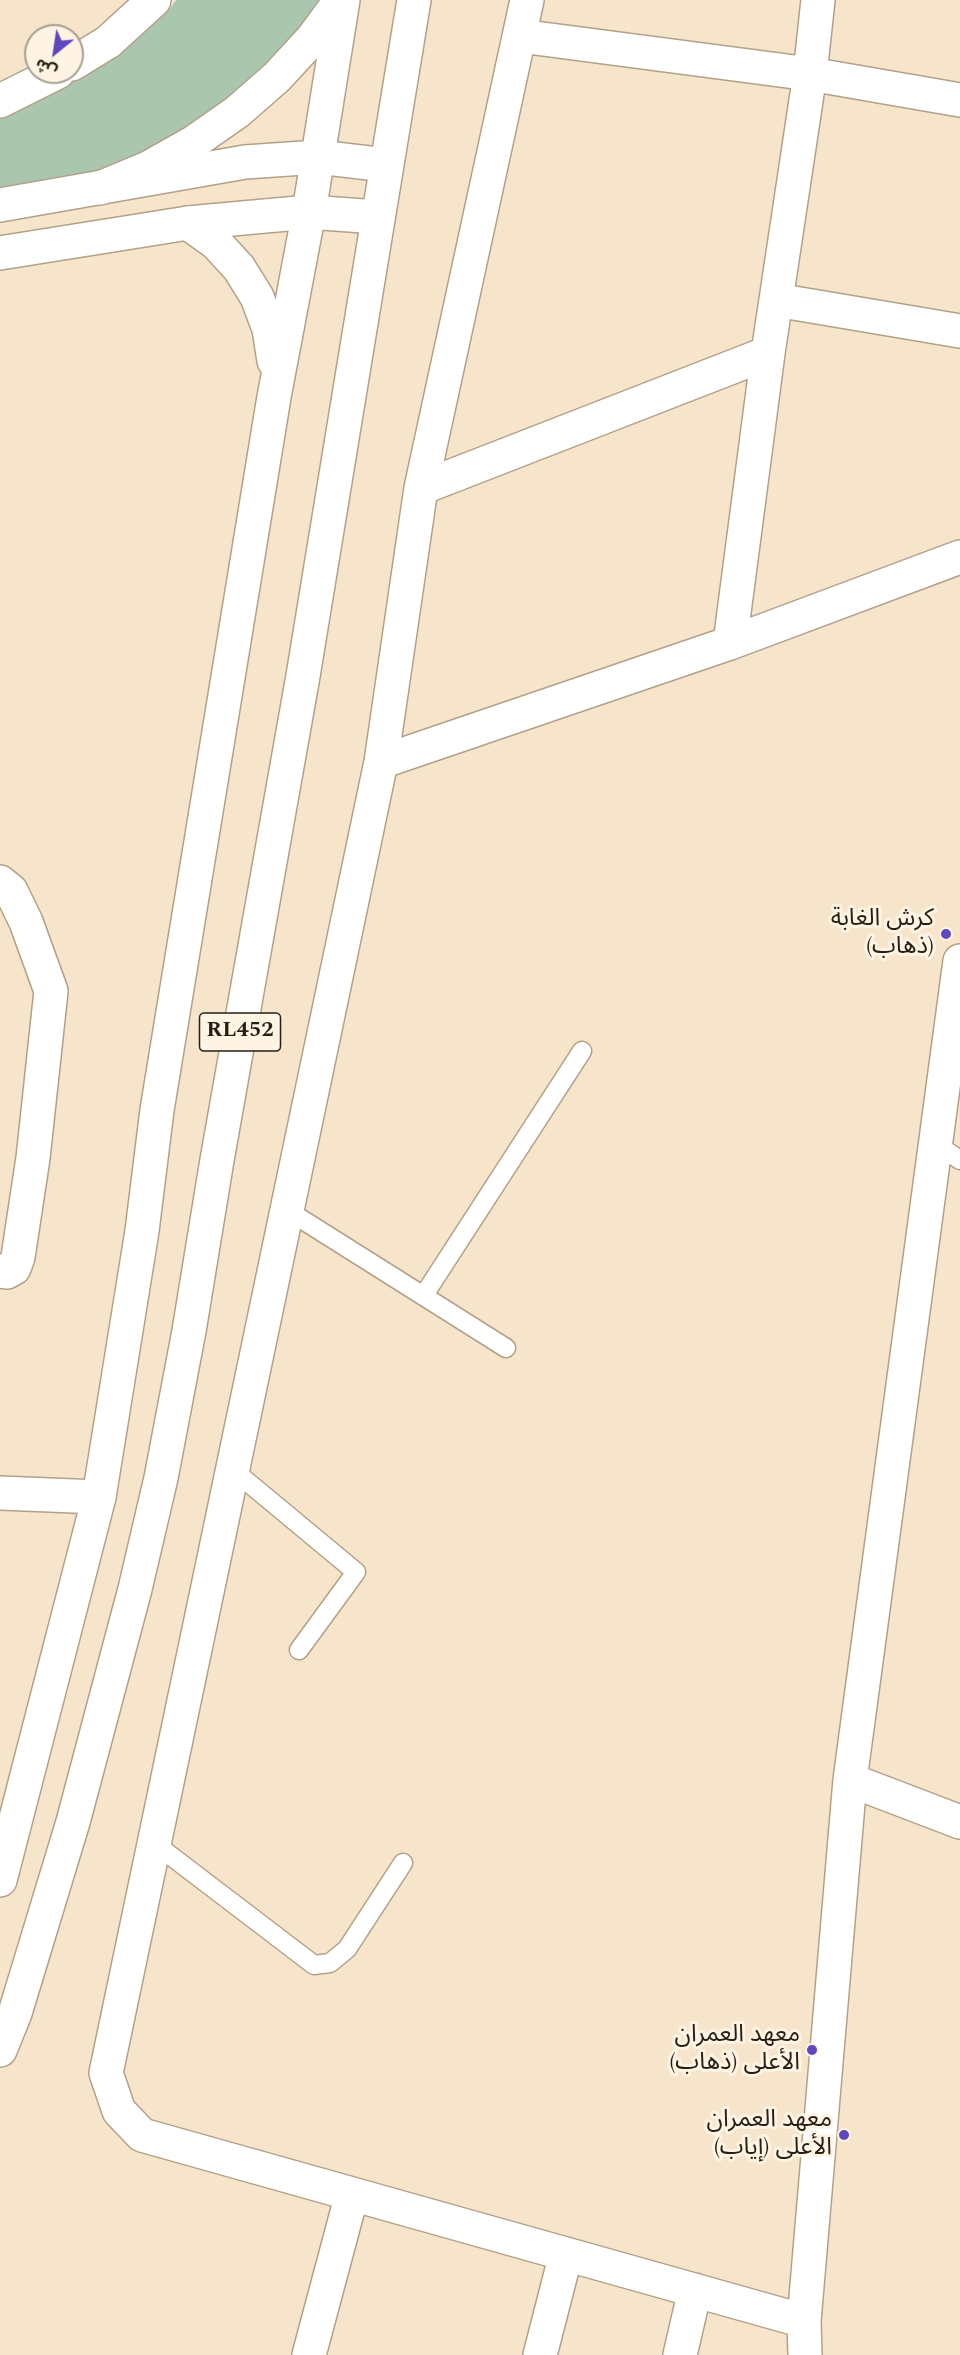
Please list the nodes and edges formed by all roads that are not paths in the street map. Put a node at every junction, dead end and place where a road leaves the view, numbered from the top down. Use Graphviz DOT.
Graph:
graph roads {
  1 [pos="154,0"];
  2 [pos="342,0"];
  3 [pos="414,0"];
  4 [pos="527,0"];
  5 [pos="818,0"];
  6 [pos="520,36"];
  7 [pos="84,57"];
  8 [pos="810,74"];
  9 [pos="34,84"];
  10 [pos="960,100"];
  11 [pos="0,101"];
  12 [pos="318,157"];
  13 [pos="386,165"];
  14 [pos="100,188"];
  15 [pos="0,205"];
  16 [pos="309,212"];
  17 [pos="377,217"];
  18 [pos="188,223"];
  19 [pos="0,253"];
  20 [pos="776,300"];
  21 [pos="960,331"];
  22 [pos="768,352"];
  23 [pos="273,397"];
  24 [pos="421,488"];
  25 [pos="960,557"];
  26 [pos="730,643"];
  27 [pos="381,762"];
  28 [pos="0,882"];
  29 [pos="960,961"];
  30 [pos="582,1051"];
  31 [pos="948,1152"];
  32 [pos="287,1210"];
  33 [pos="0,1270"];
  34 [pos="424,1295"];
  35 [pos="506,1348"];
  36 [pos="232,1469"];
  37 [pos="0,1493"];
  38 [pos="99,1497"];
  39 [pos="299,1650"];
  40 [pos="850,1780"];
  41 [pos="10,1810"];
  42 [pos="960,1822"];
  43 [pos="154,1843"];
  44 [pos="403,1863"];
  45 [pos="0,1880"];
  46 [pos="0,2050"];
  47 [pos="352,2194"];
  48 [pos="566,2254"];
  49 [pos="695,2290"];
  50 [pos="804,2321"];
  51 [pos="309,2355"];
  52 [pos="540,2355"];
  53 [pos="680,2355"];
  54 [pos="805,2355"];
  1 -- 7 [label="main road"];
  2 -- 12 [label="main road, RL452"];
  2 -- 14 [label="main road"];
  3 -- 13 [label="main road, RL452"];
  4 -- 6 [label="main road"];
  5 -- 8 [label="main road"];
  6 -- 8 [label="main road"];
  6 -- 24 [label="main road"];
  8 -- 10 [label="main road"];
  8 -- 20 [label="main road"];
  9 -- 11 [label="main road"];
  12 -- 13 [label="main road"];
  12 -- 14 [label="main road"];
  12 -- 16 [label="main road, RL452"];
  13 -- 17 [label="main road, RL452"];
  14 -- 15 [label="main road"];
  16 -- 17 [label="main road"];
  16 -- 18 [label="main road"];
  16 -- 23 [label="main road, RL452"];
  17 -- 46 [label="main road, RL452"];
  18 -- 19 [label="main road"];
  18 -- 23 [label="main road"];
  20 -- 21 [label="main road"];
  20 -- 22 [label="main road"];
  22 -- 24 [label="main road"];
  22 -- 26 [label="main road"];
  23 -- 38 [label="main road, RL452"];
  24 -- 27 [label="main road"];
  25 -- 26 [label="main road"];
  26 -- 27 [label="main road"];
  27 -- 32 [label="main road"];
  28 -- 33 [label="main road"];
  29 -- 31 [label="main road"];
  30 -- 34 [label="lane"];
  31 -- 40 [label="main road"];
  32 -- 34 [label="lane"];
  32 -- 36 [label="main road"];
  34 -- 35 [label="lane"];
  36 -- 39 [label="lane"];
  36 -- 43 [label="main road"];
  37 -- 38 [label="main road"];
  38 -- 41 [label="main road, RL452"];
  40 -- 42 [label="main road"];
  40 -- 50 [label="main road"];
  41 -- 45 [label="main road, RL452"];
  43 -- 44 [label="lane"];
  43 -- 47 [label="main road"];
  47 -- 48 [label="main road"];
  47 -- 51 [label="main road"];
  48 -- 49 [label="main road"];
  48 -- 52 [label="main road"];
  49 -- 50 [label="main road"];
  49 -- 53 [label="main road"];
  50 -- 54 [label="main road"];
}
